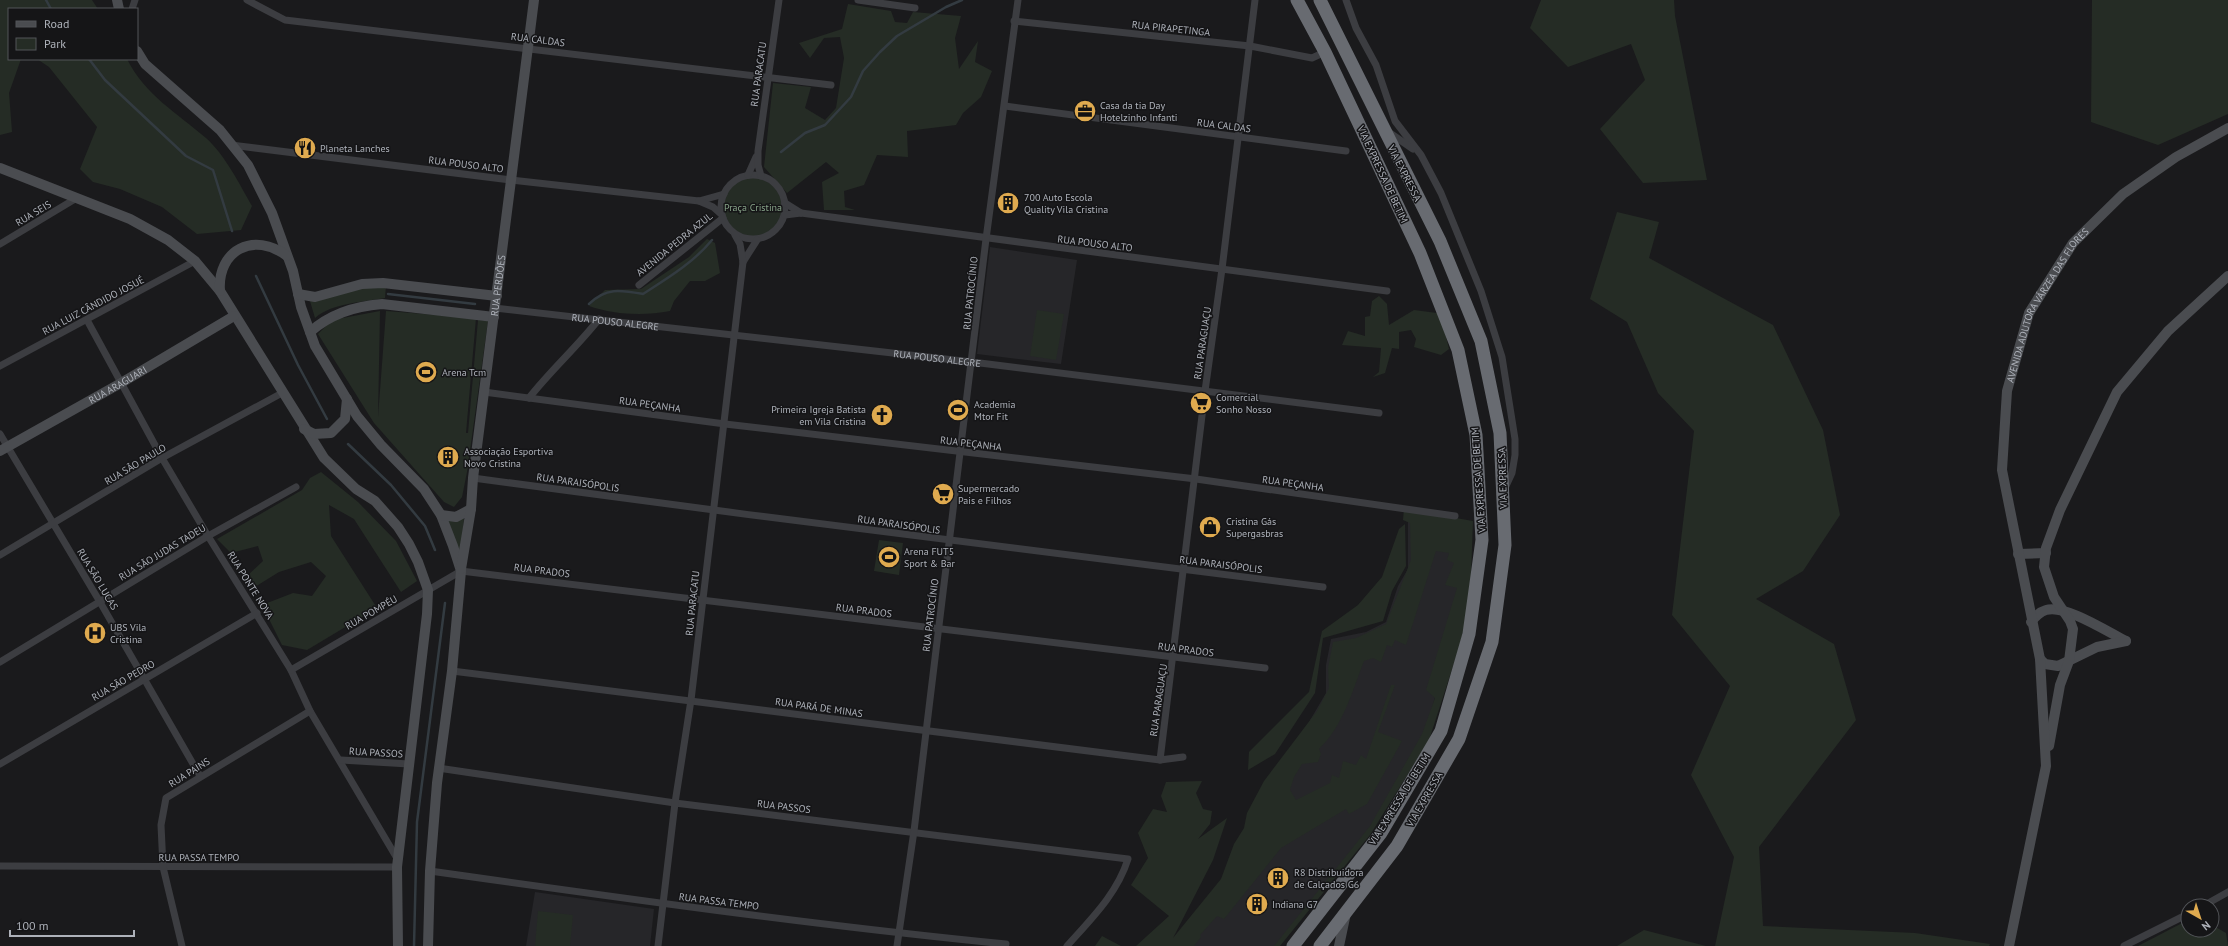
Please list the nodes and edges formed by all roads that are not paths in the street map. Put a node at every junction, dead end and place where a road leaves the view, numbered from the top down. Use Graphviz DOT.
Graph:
graph roads {
  1 [pos="247,0"];
  2 [pos="534,0"];
  3 [pos="779,0"];
  4 [pos="858,0"];
  5 [pos="1018,0"];
  6 [pos="1255,0"];
  7 [pos="1297,0"];
  8 [pos="1320,0"];
  9 [pos="1346,0"];
  10 [pos="915,8"];
  11 [pos="1014,21"];
  12 [pos="1250,46"];
  13 [pos="528,48"];
  14 [pos="138,52"];
  15 [pos="1325,52"];
  16 [pos="767,77"];
  17 [pos="831,85"];
  18 [pos="1005,106"];
  19 [pos="1383,128"];
  20 [pos="2228,128"];
  21 [pos="1238,136"];
  22 [pos="231,145"];
  23 [pos="758,151"];
  24 [pos="1346,151"];
  25 [pos="1421,155"];
  26 [pos="0,168"];
  27 [pos="748,176"];
  28 [pos="761,176"];
  29 [pos="511,180"];
  30 [pos="724,194"];
  31 [pos="75,199"];
  32 [pos="699,201"];
  33 [pos="785,203"];
  34 [pos="801,213"];
  35 [pos="785,215"];
  36 [pos="722,216"];
  37 [pos="735,235"];
  38 [pos="986,239"];
  39 [pos="757,240"];
  40 [pos="0,244"];
  41 [pos="287,256"];
  42 [pos="195,261"];
  43 [pos="743,262"];
  44 [pos="1222,269"];
  45 [pos="2228,276"];
  46 [pos="639,286"];
  47 [pos="220,291"];
  48 [pos="1387,291"];
  49 [pos="298,294"];
  50 [pos="497,296"];
  51 [pos="495,312"];
  52 [pos="234,316"];
  53 [pos="599,318"];
  54 [pos="87,320"];
  55 [pos="310,332"];
  56 [pos="734,334"];
  57 [pos="972,362"];
  58 [pos="0,366"];
  59 [pos="121,383"];
  60 [pos="484,392"];
  61 [pos="1205,392"];
  62 [pos="282,393"];
  63 [pos="529,398"];
  64 [pos="347,399"];
  65 [pos="1379,414"];
  66 [pos="725,424"];
  67 [pos="304,429"];
  68 [pos="0,434"];
  69 [pos="4,449"];
  70 [pos="960,452"];
  71 [pos="162,458"];
  72 [pos="473,478"];
  73 [pos="1196,479"];
  74 [pos="296,487"];
  75 [pos="1503,494"];
  76 [pos="471,509"];
  77 [pos="712,511"];
  78 [pos="441,515"];
  79 [pos="1455,516"];
  80 [pos="53,524"];
  81 [pos="208,536"];
  82 [pos="949,541"];
  83 [pos="2046,553"];
  84 [pos="2018,554"];
  85 [pos="0,556"];
  86 [pos="1184,570"];
  87 [pos="461,571"];
  88 [pos="1323,588"];
  89 [pos="428,590"];
  90 [pos="703,600"];
  91 [pos="100,602"];
  92 [pos="2063,611"];
  93 [pos="257,613"];
  94 [pos="2031,622"];
  95 [pos="938,629"];
  96 [pos="1174,658"];
  97 [pos="2040,659"];
  98 [pos="2069,661"];
  99 [pos="0,662"];
  100 [pos="1265,668"];
  101 [pos="291,670"];
  102 [pos="452,670"];
  103 [pos="144,679"];
  104 [pos="691,700"];
  105 [pos="310,711"];
  106 [pos="926,731"];
  107 [pos="1183,757"];
  108 [pos="341,760"];
  109 [pos="1160,760"];
  110 [pos="0,764"];
  111 [pos="409,764"];
  112 [pos="2046,766"];
  113 [pos="438,768"];
  114 [pos="200,776"];
  115 [pos="675,803"];
  116 [pos="914,831"];
  117 [pos="398,863"];
  118 [pos="0,866"];
  119 [pos="163,867"];
  120 [pos="430,871"];
  121 [pos="2228,892"];
  122 [pos="2217,898"];
  123 [pos="663,904"];
  124 [pos="1346,912"];
  125 [pos="2180,918"];
  126 [pos="898,934"];
  127 [pos="1006,944"];
  128 [pos="182,946"];
  129 [pos="398,946"];
  130 [pos="428,946"];
  131 [pos="658,946"];
  132 [pos="897,946"];
  133 [pos="1067,946"];
  134 [pos="1293,946"];
  135 [pos="1320,946"];
  136 [pos="1340,946"];
  137 [pos="2010,946"];
  138 [pos="2124,946"];
  1 -- 13 [label="street, RUA CALDAS"];
  2 -- 13 [label="street, RUA PERDÕES"];
  3 -- 16 [label="street, RUA PARACATU"];
  4 -- 10 [label="street"];
  5 -- 11 [label="street, RUA PATROCÍNIO"];
  6 -- 12 [label="street, RUA PARAGUAÇU"];
  7 -- 15 [label="highway, VIA EXPRESSA DE BETIM"];
  8 -- 19 [label="highway, VIA EXPRESSA"];
  9 -- 25 [label="street"];
  11 -- 12 [label="street, RUA PIRAPETINGA"];
  11 -- 18 [label="street, RUA PATROCÍNIO"];
  12 -- 15 [label="street, RUA PIRAPETINGA"];
  12 -- 21 [label="street, RUA PARAGUAÇU"];
  13 -- 16 [label="street, RUA CALDAS"];
  13 -- 29 [label="street, RUA PERDÕES"];
  14 -- 22 [label="street"];
  15 -- 134 [label="highway, VIA EXPRESSA DE BETIM"];
  16 -- 17 [label="street, RUA CALDAS"];
  16 -- 23 [label="street, RUA PARACATU"];
  18 -- 21 [label="street, RUA CALDAS"];
  18 -- 38 [label="street, RUA PATROCÍNIO"];
  19 -- 25 [label="street"];
  19 -- 75 [label="highway, VIA EXPRESSA"];
  20 -- 84 [label="street, AVENIDA ADUTORA VÁRZEA DAS FLORES"];
  21 -- 24 [label="street, RUA CALDAS"];
  21 -- 44 [label="street, RUA PARAGUAÇU"];
  22 -- 29 [label="street, RUA POUSO ALTO"];
  22 -- 41 [label="street"];
  23 -- 27 [label="street, RUA PARACATU"];
  23 -- 28 [label="street, RUA PARACATU"];
  25 -- 75 [label="street"];
  26 -- 31 [label="street"];
  27 -- 28 [label="street"];
  27 -- 30 [label="street"];
  28 -- 33 [label="street"];
  29 -- 32 [label="street, RUA POUSO ALTO"];
  29 -- 50 [label="street, RUA PERDÕES"];
  30 -- 32 [label="street, RUA POUSO ALTO"];
  30 -- 36 [label="street"];
  31 -- 40 [label="street, RUA SEIS"];
  31 -- 42 [label="street"];
  32 -- 36 [label="street, RUA POUSO ALTO"];
  33 -- 34 [label="street, RUA POUSO ALTO"];
  33 -- 35 [label="street"];
  34 -- 35 [label="street, RUA POUSO ALTO"];
  34 -- 38 [label="street, RUA POUSO ALTO"];
  35 -- 39 [label="street"];
  36 -- 37 [label="street"];
  36 -- 46 [label="street, AVENIDA PEDRA AZUL"];
  37 -- 39 [label="street"];
  37 -- 43 [label="street, RUA PARACATU"];
  38 -- 44 [label="street, RUA POUSO ALTO"];
  38 -- 57 [label="street, RUA PATROCÍNIO"];
  39 -- 43 [label="street, RUA PARACATU"];
  41 -- 47 [label="street"];
  41 -- 49 [label="street"];
  42 -- 47 [label="street"];
  42 -- 54 [label="street, RUA LUIZ CÂNDIDO JOSUÉ"];
  43 -- 56 [label="street, RUA PARACATU"];
  44 -- 48 [label="street, RUA POUSO ALTO"];
  44 -- 61 [label="street, RUA PARAGUAÇU"];
  45 -- 83 [label="street, AVENIDA ADUTORA VÁRZEA DAS FLORES"];
  47 -- 52 [label="street"];
  49 -- 50 [label="street"];
  49 -- 55 [label="street"];
  50 -- 51 [label="street, RUA PERDÕES"];
  51 -- 53 [label="street, RUA POUSO ALEGRE"];
  51 -- 55 [label="street, RUA POUSO ALEGRE"];
  51 -- 60 [label="street, RUA PERDÕES"];
  52 -- 59 [label="street, RUA ARAGUARI"];
  52 -- 62 [label="street"];
  53 -- 56 [label="street, RUA POUSO ALEGRE"];
  53 -- 63 [label="street"];
  54 -- 58 [label="street, RUA LUIZ CÂNDIDO JOSUÉ"];
  54 -- 59 [label="street, RUA PONTE NOVA"];
  55 -- 64 [label="street"];
  56 -- 57 [label="street, RUA POUSO ALEGRE"];
  56 -- 66 [label="street, RUA PARACATU"];
  57 -- 61 [label="street, RUA POUSO ALEGRE"];
  57 -- 70 [label="street, RUA PATROCÍNIO"];
  59 -- 69 [label="street, RUA ARAGUARI"];
  59 -- 71 [label="street, RUA PONTE NOVA"];
  60 -- 63 [label="street, RUA PEÇANHA"];
  60 -- 72 [label="street, RUA PERDÕES"];
  61 -- 65 [label="street, RUA POUSO ALEGRE"];
  61 -- 73 [label="street, RUA PARAGUAÇU"];
  62 -- 67 [label="street"];
  62 -- 71 [label="street, RUA SÃO PAULO"];
  63 -- 66 [label="street, RUA PEÇANHA"];
  64 -- 67 [label="street"];
  64 -- 78 [label="street"];
  66 -- 70 [label="street, RUA PEÇANHA"];
  66 -- 77 [label="street, RUA PARACATU"];
  67 -- 89 [label="street"];
  68 -- 69 [label="street, RUA SÃO LUCAS"];
  69 -- 80 [label="street, RUA SÃO LUCAS"];
  70 -- 73 [label="street, RUA PEÇANHA"];
  70 -- 82 [label="street, RUA PATROCÍNIO"];
  71 -- 80 [label="street, RUA SÃO PAULO"];
  71 -- 81 [label="street, RUA PONTE NOVA"];
  72 -- 76 [label="street, RUA PERDÕES"];
  72 -- 77 [label="street, RUA PARAISÓPOLIS"];
  73 -- 79 [label="street, RUA PEÇANHA"];
  73 -- 86 [label="street, RUA PARAGUAÇU"];
  74 -- 81 [label="street, RUA SÃO JUDAS TADEU"];
  75 -- 124 [label="highway, VIA EXPRESSA"];
  76 -- 78 [label="street"];
  76 -- 87 [label="street, RUA PERDÕES"];
  77 -- 82 [label="street, RUA PARAISÓPOLIS"];
  77 -- 90 [label="street, RUA PARACATU"];
  78 -- 87 [label="street"];
  80 -- 85 [label="street, RUA SÃO PAULO"];
  80 -- 91 [label="street, RUA SÃO LUCAS"];
  81 -- 91 [label="street, RUA SÃO JUDAS TADEU"];
  81 -- 93 [label="street, RUA PONTE NOVA"];
  82 -- 86 [label="street, RUA PARAISÓPOLIS"];
  82 -- 95 [label="street, RUA PATROCÍNIO"];
  83 -- 84 [label="street"];
  83 -- 92 [label="street, AVENIDA ADUTORA VÁRZEA DAS FLORES"];
  84 -- 94 [label="street, AVENIDA ADUTORA VÁRZEA DAS FLORES"];
  86 -- 88 [label="street, RUA PARAISÓPOLIS"];
  86 -- 96 [label="street, RUA PARAGUAÇU"];
  87 -- 89 [label="street, RUA POMPÉU"];
  87 -- 90 [label="street, RUA PRADOS"];
  87 -- 102 [label="street, RUA PERDÕES"];
  89 -- 101 [label="street, RUA POMPÉU"];
  89 -- 111 [label="street"];
  90 -- 95 [label="street, RUA PRADOS"];
  90 -- 104 [label="street, RUA PARACATU"];
  91 -- 99 [label="street, RUA SÃO JUDAS TADEU"];
  91 -- 103 [label="street, RUA SÃO LUCAS"];
  92 -- 94 [label="street"];
  92 -- 98 [label="street, AVENIDA ADUTORA VÁRZEA DAS FLORES"];
  92 -- 98 [label="street"];
  93 -- 101 [label="street, RUA PONTE NOVA"];
  93 -- 103 [label="street, RUA SÃO PEDRO"];
  94 -- 97 [label="street, AVENIDA ADUTORA VÁRZEA DAS FLORES"];
  95 -- 96 [label="street, RUA PRADOS"];
  95 -- 106 [label="street, RUA PATROCÍNIO"];
  96 -- 100 [label="street, RUA PRADOS"];
  96 -- 109 [label="street, RUA PARAGUAÇU"];
  97 -- 98 [label="street"];
  97 -- 112 [label="street, AVENIDA ADUTORA VÁRZEA DAS FLORES"];
  98 -- 112 [label="street, AVENIDA ADUTORA VÁRZEA DAS FLORES"];
  101 -- 105 [label="street, RUA PONTE NOVA"];
  102 -- 104 [label="street, RUA PARÁ DE MINAS"];
  102 -- 113 [label="street, RUA PERDÕES"];
  103 -- 110 [label="street, RUA SÃO PEDRO"];
  103 -- 114 [label="street, RUA SÃO LUCAS"];
  104 -- 106 [label="street, RUA PARÁ DE MINAS"];
  104 -- 115 [label="street, RUA PARACATU"];
  105 -- 108 [label="street, RUA PONTE NOVA"];
  105 -- 114 [label="street, RUA PAINS"];
  106 -- 109 [label="street, RUA PARÁ DE MINAS"];
  106 -- 116 [label="street, RUA PATROCÍNIO"];
  107 -- 109 [label="street, RUA PARÁ DE MINAS"];
  108 -- 111 [label="street, RUA PASSOS"];
  108 -- 117 [label="street, RUA PONTE NOVA"];
  111 -- 117 [label="street"];
  112 -- 137 [label="street, AVENIDA ADUTORA VÁRZEA DAS FLORES"];
  113 -- 115 [label="street, RUA PASSOS"];
  113 -- 120 [label="street, RUA PERDÕES"];
  114 -- 119 [label="street, RUA PAINS"];
  115 -- 116 [label="street, RUA PASSOS"];
  115 -- 123 [label="street, RUA PARACATU"];
  116 -- 126 [label="street, RUA PATROCÍNIO"];
  116 -- 133 [label="street, RUA PASSOS"];
  117 -- 119 [label="street, RUA PASSA TEMPO"];
  117 -- 129 [label="street"];
  118 -- 119 [label="street, RUA PASSA TEMPO"];
  119 -- 128 [label="street, RUA PAINS"];
  120 -- 123 [label="street, RUA PASSA TEMPO"];
  120 -- 130 [label="street, RUA PERDÕES"];
  121 -- 122 [label="street"];
  123 -- 126 [label="street, RUA PASSA TEMPO"];
  123 -- 131 [label="street, RUA PARACATU"];
  124 -- 135 [label="highway, VIA EXPRESSA"];
  124 -- 136 [label="street"];
  125 -- 138 [label="street"];
  126 -- 127 [label="street, RUA PASSA TEMPO"];
  126 -- 132 [label="street, RUA PATROCÍNIO"];
}
